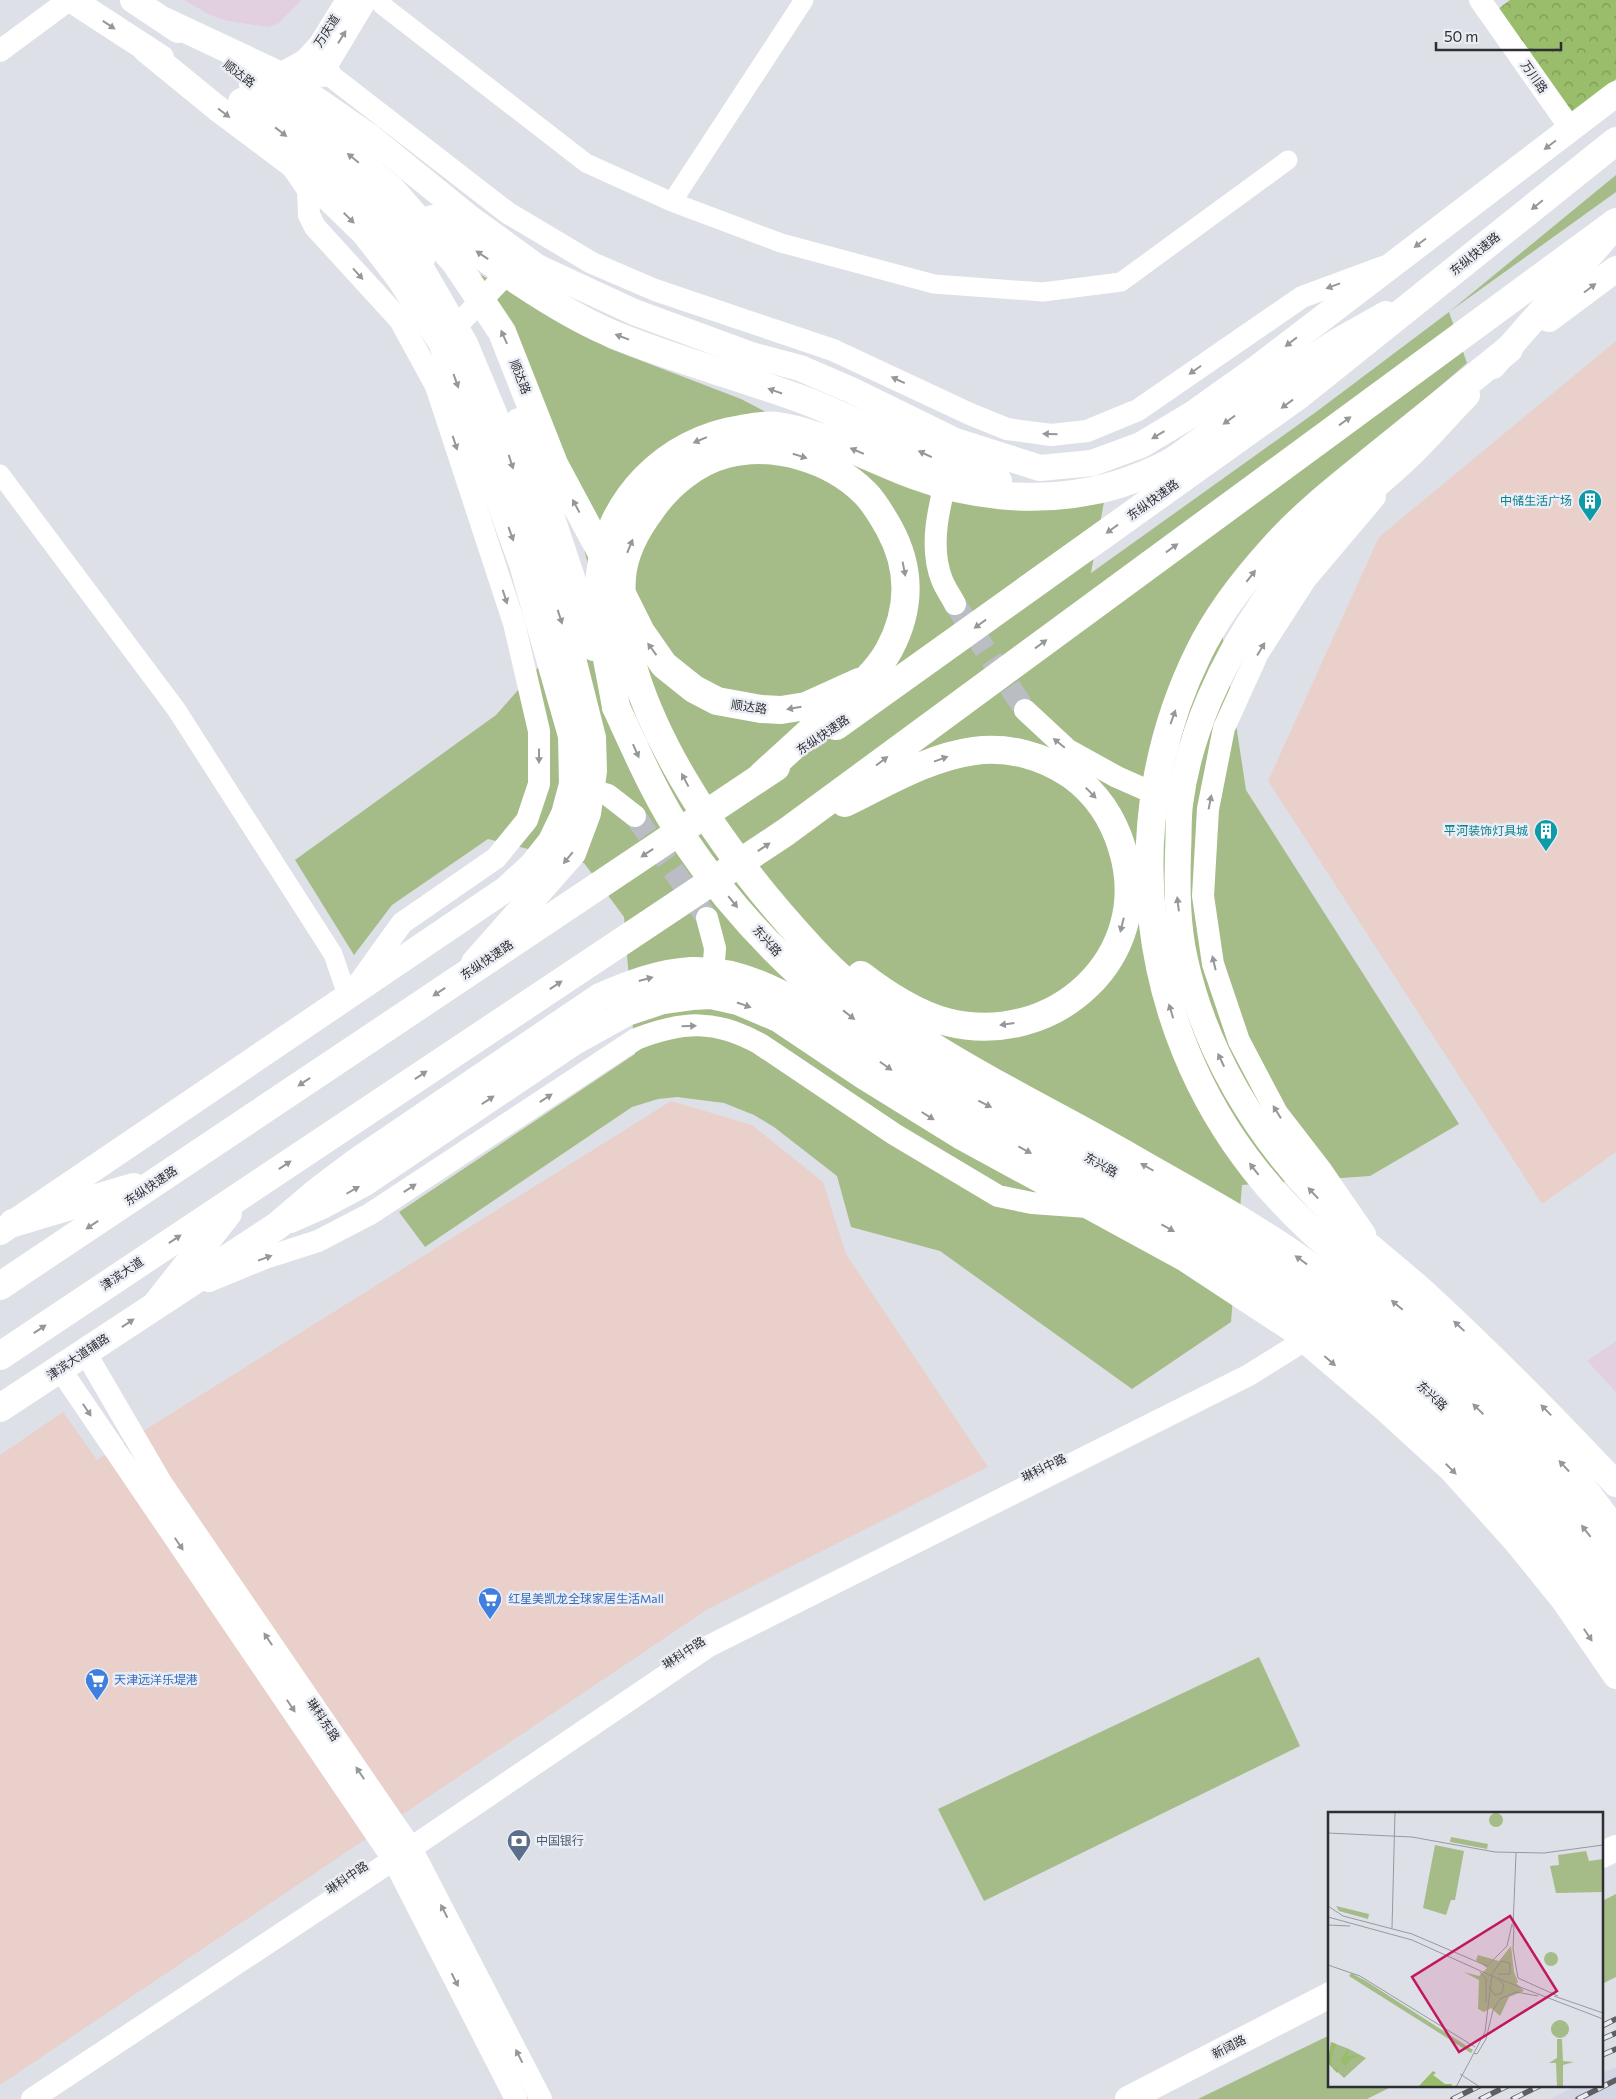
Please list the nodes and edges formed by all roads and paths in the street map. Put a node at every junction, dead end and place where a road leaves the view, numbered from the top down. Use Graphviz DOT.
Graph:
graph roads {
  1 [pos="70,0"];
  2 [pos="133,0"];
  3 [pos="347,0"];
  4 [pos="804,0"];
  5 [pos="1480,0"];
  6 [pos="374,2"];
  7 [pos="164,20"];
  8 [pos="146,50"];
  9 [pos="0,51"];
  10 [pos="279,74"];
  11 [pos="331,76"];
  12 [pos="248,93"];
  13 [pos="1616,94"];
  14 [pos="1571,130"];
  15 [pos="1616,141"];
  16 [pos="1288,160"];
  17 [pos="289,162"];
  18 [pos="391,189"];
  19 [pos="672,202"];
  20 [pos="1616,224"];
  21 [pos="407,246"];
  22 [pos="523,257"];
  23 [pos="1395,262"];
  24 [pos="1616,269"];
  25 [pos="1431,290"];
  26 [pos="441,342"];
  27 [pos="1509,349"];
  28 [pos="955,441"];
  29 [pos="1411,454"];
  30 [pos="0,474"];
  31 [pos="1090,492"];
  32 [pos="955,604"];
  33 [pos="871,675"];
  34 [pos="616,707"];
  35 [pos="1025,710"];
  36 [pos="760,777"];
  37 [pos="572,784"];
  38 [pos="1180,805"];
  39 [pos="635,816"];
  40 [pos="786,832"];
  41 [pos="751,878"];
  42 [pos="707,918"];
  43 [pos="464,975"];
  44 [pos="711,996"];
  45 [pos="348,998"];
  46 [pos="162,1178"];
  47 [pos="245,1192"];
  48 [pos="1088,1207"];
  49 [pos="4,1226"];
  50 [pos="277,1226"];
  51 [pos="1370,1246"];
  52 [pos="0,1286"];
  53 [pos="156,1305"];
  54 [pos="1301,1326"];
  55 [pos="84,1352"];
  56 [pos="0,1356"];
  57 [pos="60,1369"];
  58 [pos="0,1408"];
  59 [pos="1616,1484"];
  60 [pos="1616,1532"];
  61 [pos="1616,1569"];
  62 [pos="1616,1606"];
  63 [pos="1616,1644"];
  64 [pos="1616,1676"];
  65 [pos="1616,1848"];
  66 [pos="399,1849"];
  67 [pos="1604,1854"];
  68 [pos="1328,1996"];
  69 [pos="14,2099"];
  70 [pos="32,2099"];
  71 [pos="516,2099"];
  72 [pos="541,2099"];
  73 [pos="1128,2099"];
  1 -- 8 [label="main road, 顺达路, one-way"];
  1 -- 9 [label="street"];
  2 -- 7 [label="main road, 顺达路"];
  3 -- 10 [label="street, 万庆道"];
  4 -- 19 [label="street"];
  5 -- 14 [label="street, 万川路"];
  11 -- 6 [label="street, 万庆道, one-way"];
  6 -- 19 [label="street"];
  7 -- 10 [label="main road"];
  7 -- 12 [label="main road, 顺达路"];
  8 -- 12 [label="main road, 顺达路"];
  8 -- 17 [label="main road, one-way"];
  10 -- 11 [label="street"];
  10 -- 22 [label="main road"];
  23 -- 11 [label="street, one-way"];
  18 -- 12 [label="main road, 顺达路, one-way"];
  12 -- 21 [label="main road, 顺达路, one-way"];
  13 -- 14 [label="main road"];
  14 -- 23 [label="main road, one-way"];
  15 -- 25 [label="main road, 东纵快速路, one-way"];
  16 -- 19 [label="street"];
  17 -- 26 [label="main road, one-way"];
  17 -- 45 [label="street, one-way"];
  31 -- 18 [label="main road, one-way"];
  33 -- 18 [label="main road, 顺达路, one-way"];
  20 -- 27 [label="main road"];
  40 -- 20 [label="main road, one-way"];
  21 -- 34 [label="main road, 顺达路"];
  21 -- 43 [label="main road, one-way"];
  22 -- 26 [label="street"];
  22 -- 28 [label="main road"];
  23 -- 28 [label="main road, one-way"];
  27 -- 24 [label="main road, one-way"];
  25 -- 31 [label="main road, one-way"];
  25 -- 36 [label="main road, 东纵快速路, one-way"];
  26 -- 37 [label="main road, one-way"];
  27 -- 29 [label="main road"];
  60 -- 27 [label="main road, one-way"];
  28 -- 32 [label="street"];
  29 -- 38 [label="main road"];
  51 -- 29 [label="street, one-way"];
  30 -- 45 [label="street"];
  31 -- 34 [label="main road, one-way"];
  33 -- 36 [label="main road"];
  41 -- 33 [label="main road, 东兴路, one-way"];
  34 -- 62 [label="main road, 东兴路, one-way"];
  38 -- 35 [label="street, one-way"];
  36 -- 43 [label="main road, 东纵快速路, one-way"];
  37 -- 39 [label="street"];
  37 -- 45 [label="main road"];
  51 -- 38 [label="main road, one-way"];
  40 -- 41 [label="main road, one-way"];
  47 -- 40 [label="main road, one-way"];
  61 -- 41 [label="main road, 东兴路, one-way"];
  42 -- 44 [label="street"];
  43 -- 46 [label="main road, 东纵快速路, one-way"];
  44 -- 48 [label="main road, one-way"];
  50 -- 44 [label="main road, one-way"];
  45 -- 49 [label="main road"];
  46 -- 49 [label="main road"];
  46 -- 52 [label="main road, 东纵快速路, one-way"];
  47 -- 53 [label="main road"];
  56 -- 47 [label="main road, 津滨大道, one-way"];
  53 -- 48 [label="street, one-way"];
  48 -- 54 [label="main road"];
  50 -- 53 [label="main road, 津滨大道辅路"];
  50 -- 63 [label="main road, 津滨大道辅路, one-way"];
  51 -- 54 [label="main road"];
  59 -- 51 [label="main road, one-way"];
  55 -- 53 [label="main road, 津滨大道辅路, one-way"];
  54 -- 64 [label="main road, one-way"];
  54 -- 66 [label="street, 琳科中路"];
  55 -- 57 [label="main road, 津滨大道辅路"];
  66 -- 55 [label="street, 琳科东路, one-way"];
  57 -- 58 [label="main road, 津滨大道辅路"];
  57 -- 66 [label="street, 琳科东路, one-way"];
  65 -- 67 [label="main road"];
  66 -- 69 [label="street, 琳科中路"];
  66 -- 70 [label="street, 琳科中路"];
  66 -- 71 [label="street, 琳科东路, one-way"];
  72 -- 66 [label="street, 琳科东路, one-way"];
  68 -- 73 [label="main road, 新阔路"];
}
